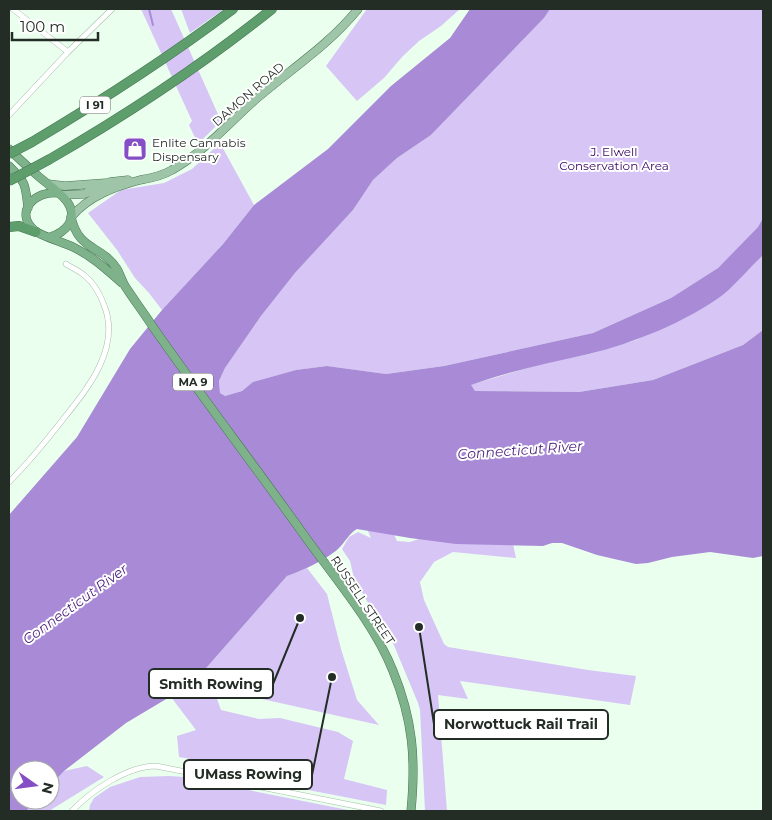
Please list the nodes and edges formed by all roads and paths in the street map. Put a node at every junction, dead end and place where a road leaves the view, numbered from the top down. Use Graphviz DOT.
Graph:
graph roads {
  1 [pos="13,9"];
  2 [pos="112,9"];
  3 [pos="233,9"];
  4 [pos="272,9"];
  5 [pos="358,9"];
  6 [pos="68,52"];
  7 [pos="9,115"];
  8 [pos="9,149"];
  9 [pos="9,154"];
  10 [pos="9,166"];
  11 [pos="143,180"];
  12 [pos="9,181"];
  13 [pos="110,182"];
  14 [pos="48,184"];
  15 [pos="60,194"];
  16 [pos="28,208"];
  17 [pos="71,217"];
  18 [pos="9,227"];
  19 [pos="36,232"];
  20 [pos="50,237"];
  21 [pos="66,264"];
  22 [pos="125,286"];
  23 [pos="9,482"];
  24 [pos="72,811"];
  25 [pos="381,811"];
  26 [pos="411,811"];
  1 -- 6 [label="street"];
  2 -- 6 [label="street"];
  3 -- 9 [label="highway, I 91, bridge"];
  4 -- 12 [label="highway, I 91, bridge"];
  5 -- 11 [label="main road, DAMON ROAD"];
  6 -- 7 [label="street"];
  8 -- 14 [label="highway"];
  10 -- 16 [label="highway"];
  11 -- 13 [label="main road, DAMON ROAD"];
  11 -- 17 [label="main road, DAMON ROAD"];
  13 -- 14 [label="main road, DAMON ROAD"];
  13 -- 15 [label="main road, DAMON ROAD"];
  14 -- 15 [label="highway"];
  15 -- 16 [label="highway"];
  15 -- 17 [label="highway"];
  16 -- 19 [label="highway"];
  17 -- 20 [label="highway"];
  17 -- 22 [label="highway, MA 9"];
  18 -- 19 [label="highway"];
  19 -- 20 [label="highway"];
  20 -- 22 [label="highway, MA 9"];
  21 -- 23 [label="street"];
  22 -- 26 [label="highway, RUSSELL STREET / MA 9"];
  24 -- 25 [label="street"];
}
